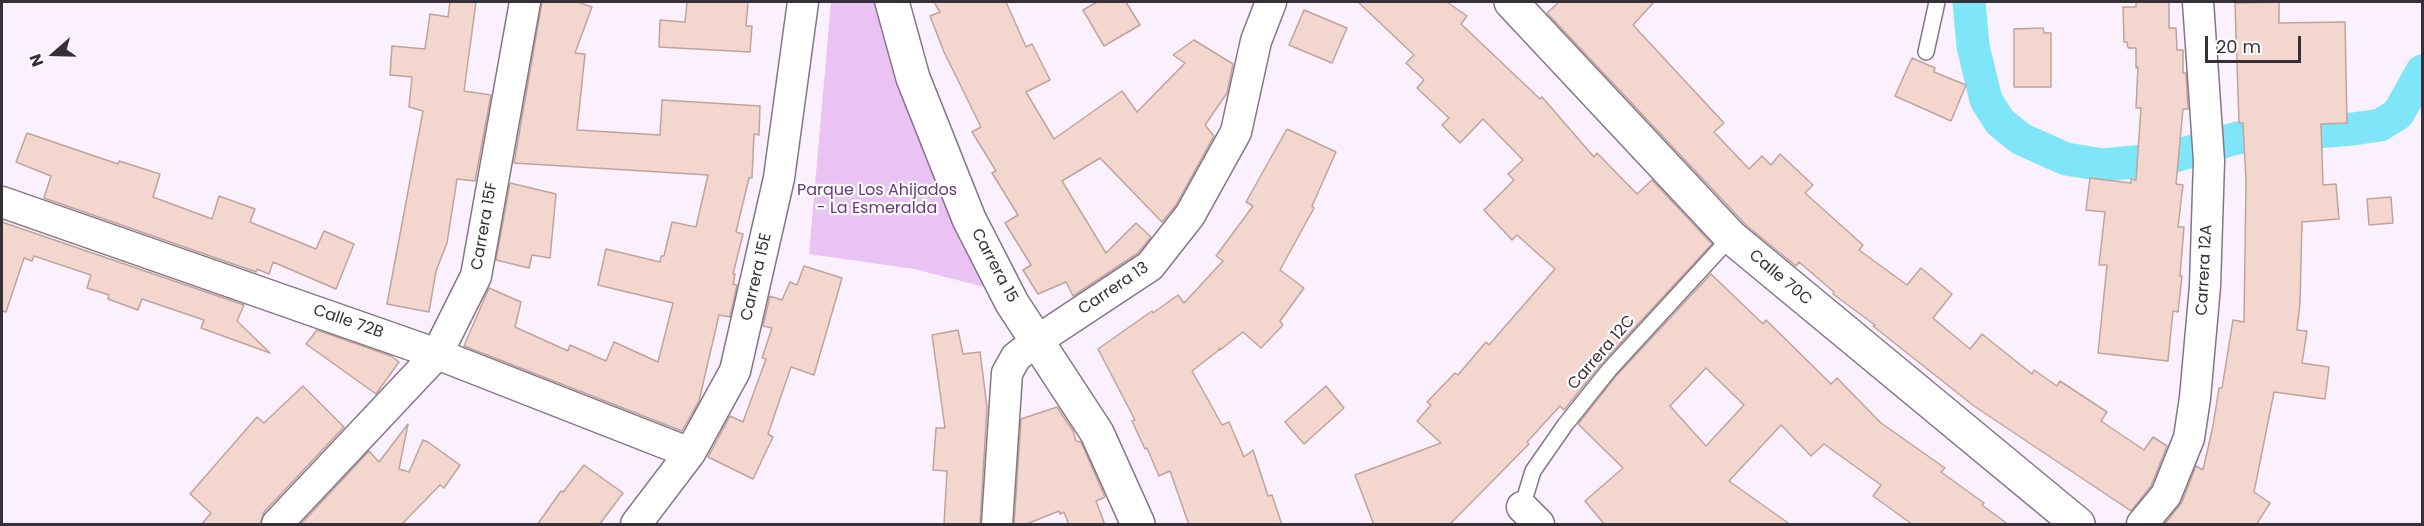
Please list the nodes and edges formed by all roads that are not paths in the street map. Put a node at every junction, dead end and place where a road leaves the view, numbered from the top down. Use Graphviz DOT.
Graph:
graph roads {
  1 [pos="525,2"];
  2 [pos="802,2"];
  3 [pos="892,2"];
  4 [pos="1271,2"];
  5 [pos="1511,2"];
  6 [pos="1937,2"];
  7 [pos="2198,2"];
  8 [pos="1926,52"];
  9 [pos="2,202"];
  10 [pos="1731,237"];
  11 [pos="1038,340"];
  12 [pos="437,354"];
  13 [pos="690,453"];
  14 [pos="1531,516"];
  15 [pos="277,525"];
  16 [pos="636,525"];
  17 [pos="997,525"];
  18 [pos="1138,525"];
  19 [pos="2078,525"];
  20 [pos="2142,525"];
  1 -- 12 [label="street, Carrera 15F"];
  2 -- 13 [label="street, Carrera 15E"];
  3 -- 11 [label="street, Carrera 15"];
  4 -- 11 [label="street, Carrera 13"];
  5 -- 10 [label="street, Calle 70C"];
  6 -- 8 [label="lane"];
  7 -- 20 [label="street, Carrera 12A"];
  9 -- 12 [label="street, Calle 72B"];
  10 -- 14 [label="lane, Carrera 12C"];
  10 -- 19 [label="street, Calle 70C"];
  11 -- 17 [label="street"];
  11 -- 18 [label="street"];
  12 -- 13 [label="street, Calle 72B"];
  12 -- 15 [label="street, Carrera 15F"];
  13 -- 16 [label="street, Carrera 15E"];
}
